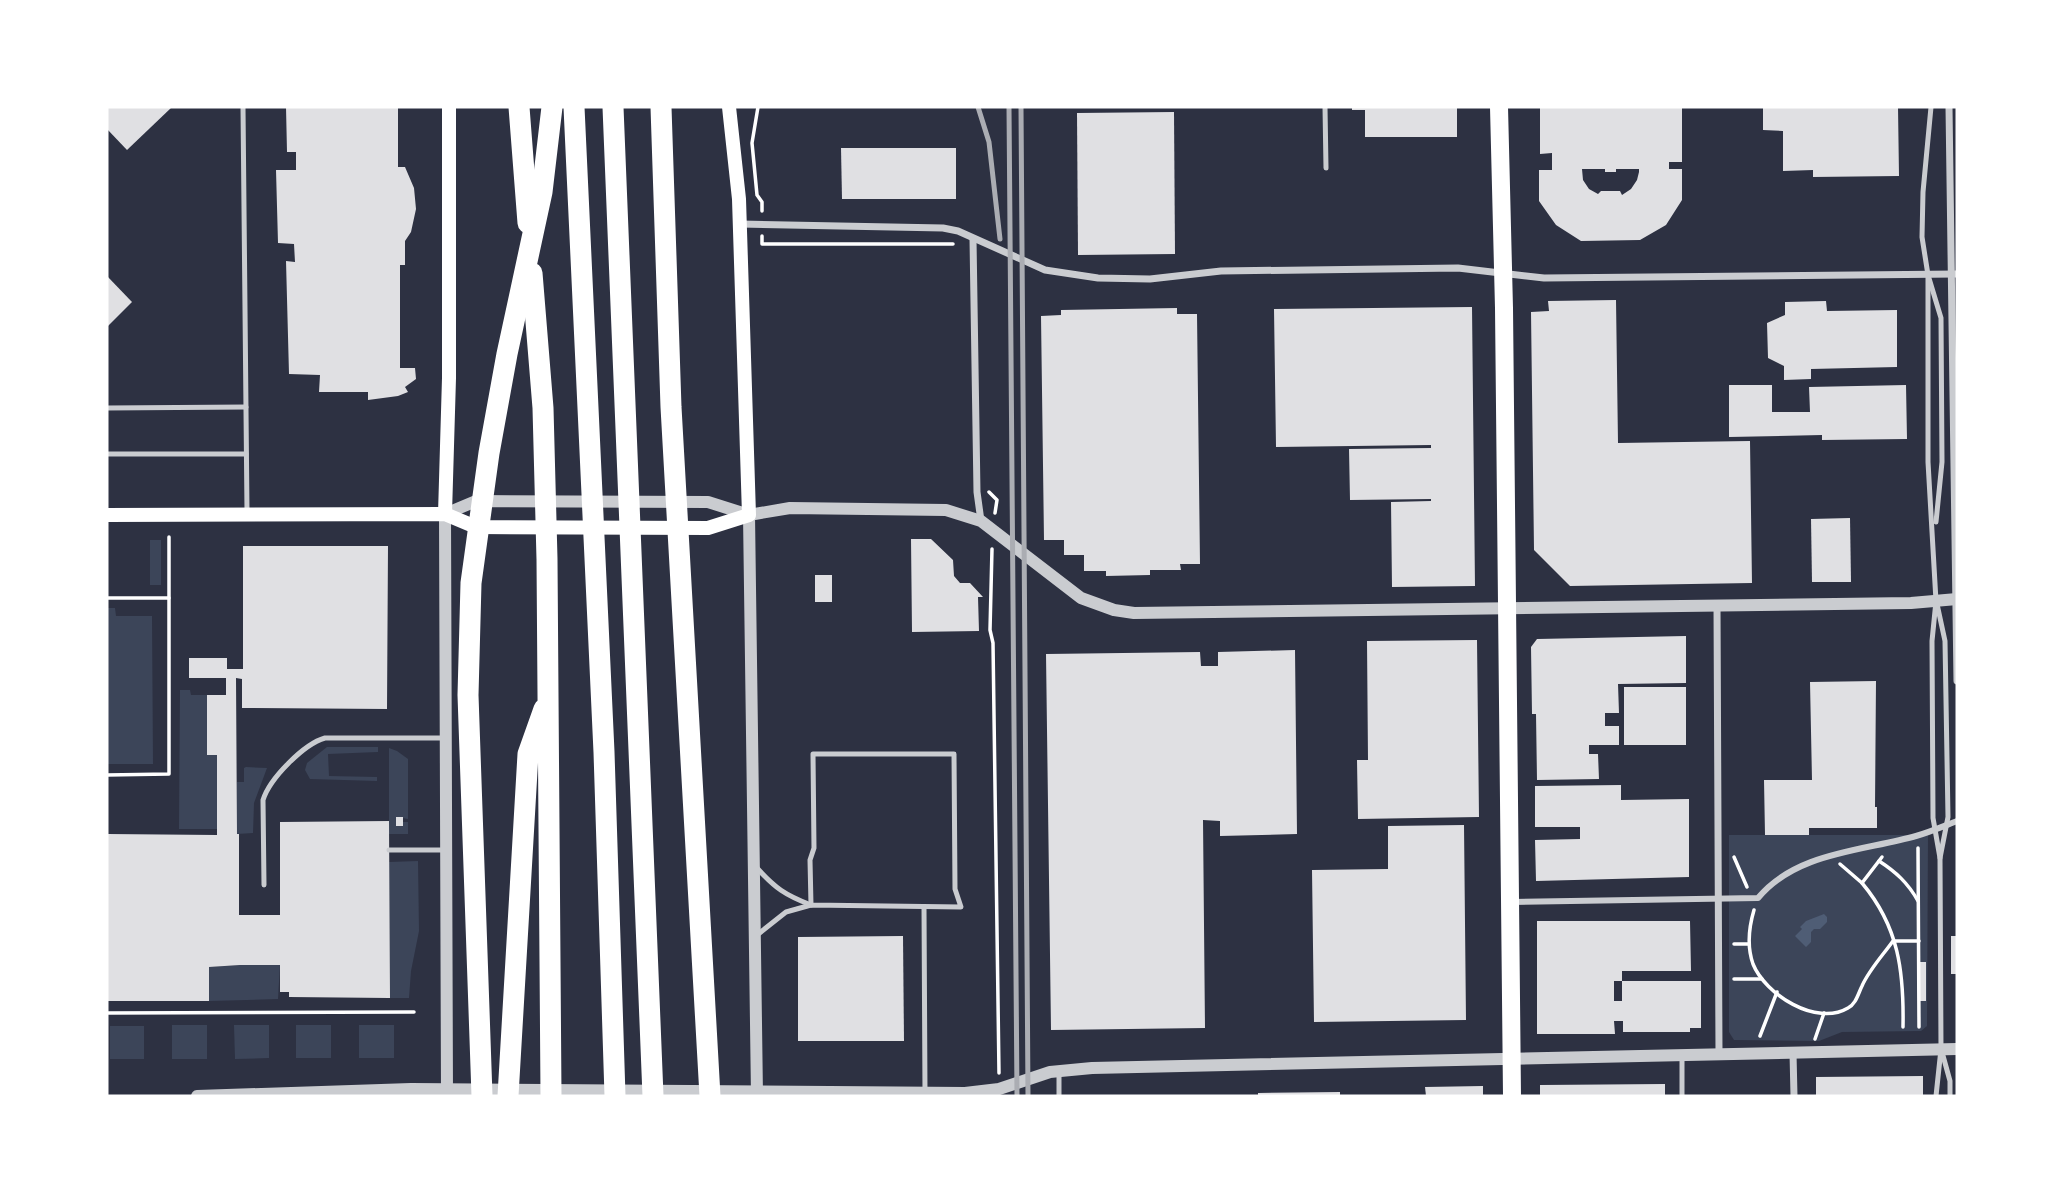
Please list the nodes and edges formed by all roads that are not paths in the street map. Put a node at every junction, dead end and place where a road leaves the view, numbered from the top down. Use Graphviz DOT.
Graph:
graph roads {
  1 [pos="243,107"];
  2 [pos="449,107"];
  3 [pos="519,107"];
  4 [pos="552,107"];
  5 [pos="574,107"];
  6 [pos="613,107"];
  7 [pos="661,107"];
  8 [pos="729,107"];
  9 [pos="1325,107"];
  10 [pos="1499,107"];
  11 [pos="1930,107"];
  12 [pos="1949,107"];
  13 [pos="1326,168"];
  14 [pos="740,224"];
  15 [pos="973,239"];
  16 [pos="1503,273"];
  17 [pos="1954,274"];
  18 [pos="1928,275"];
  19 [pos="246,407"];
  20 [pos="107,408"];
  21 [pos="107,454"];
  22 [pos="247,454"];
  23 [pos="445,514"];
  24 [pos="107,515"];
  25 [pos="247,515"];
  26 [pos="748,515"];
  27 [pos="981,521"];
  28 [pos="1934,536"];
  29 [pos="1957,599"];
  30 [pos="1936,601"];
  31 [pos="1717,605"];
  32 [pos="1507,608"];
  33 [pos="1957,681"];
  34 [pos="549,694"];
  35 [pos="446,738"];
  36 [pos="1957,821"];
  37 [pos="1946,825"];
  38 [pos="1935,829"];
  39 [pos="389,850"];
  40 [pos="446,850"];
  41 [pos="1940,858"];
  42 [pos="754,864"];
  43 [pos="264,885"];
  44 [pos="1719,899"];
  45 [pos="1511,902"];
  46 [pos="811,905"];
  47 [pos="924,907"];
  48 [pos="755,936"];
  49 [pos="1941,1049"];
  50 [pos="1957,1049"];
  51 [pos="1793,1053"];
  52 [pos="1719,1054"];
  53 [pos="1682,1055"];
  54 [pos="1511,1059"];
  55 [pos="1059,1071"];
  56 [pos="447,1093"];
  57 [pos="925,1093"];
  58 [pos="759,1094"];
  59 [pos="197,1096"];
  60 [pos="482,1096"];
  61 [pos="508,1096"];
  62 [pos="551,1096"];
  63 [pos="615,1096"];
  64 [pos="653,1096"];
  65 [pos="710,1096"];
  66 [pos="1059,1096"];
  67 [pos="1512,1096"];
  68 [pos="1682,1096"];
  69 [pos="1794,1096"];
  70 [pos="1936,1096"];
  71 [pos="1950,1096"];
  1 -- 19 [label="lane"];
  2 -- 23 [label="main road"];
  3 -- 34 [label="highway"];
  4 -- 60 [label="highway"];
  5 -- 63 [label="highway"];
  6 -- 64 [label="highway"];
  7 -- 65 [label="highway"];
  8 -- 14 [label="main road"];
  9 -- 13 [label="lane"];
  10 -- 16 [label="main road"];
  11 -- 18 [label="lane"];
  12 -- 17 [label="street"];
  14 -- 15 [label="street"];
  14 -- 26 [label="main road"];
  15 -- 16 [label="street"];
  15 -- 27 [label="street"];
  16 -- 18 [label="street"];
  16 -- 32 [label="main road"];
  17 -- 18 [label="street"];
  17 -- 29 [label="street"];
  18 -- 28 [label="lane"];
  18 -- 28 [label="lane"];
  19 -- 20 [label="lane"];
  19 -- 22 [label="lane"];
  21 -- 22 [label="lane"];
  22 -- 25 [label="lane"];
  23 -- 25 [label="main road"];
  23 -- 26 [label="main road"];
  23 -- 26 [label="street"];
  23 -- 35 [label="street"];
  24 -- 25 [label="main road"];
  26 -- 27 [label="street"];
  26 -- 42 [label="street"];
  27 -- 32 [label="street"];
  28 -- 30 [label="lane"];
  29 -- 30 [label="street"];
  29 -- 33 [label="street"];
  30 -- 31 [label="street"];
  30 -- 37 [label="lane"];
  30 -- 38 [label="lane"];
  31 -- 32 [label="street"];
  31 -- 44 [label="street"];
  32 -- 45 [label="main road"];
  34 -- 61 [label="highway"];
  34 -- 62 [label="highway"];
  35 -- 40 [label="street"];
  35 -- 43 [label="lane"];
  36 -- 37 [label="street"];
  37 -- 38 [label="street"];
  37 -- 41 [label="lane"];
  38 -- 41 [label="lane"];
  38 -- 44 [label="street"];
  39 -- 40 [label="lane"];
  40 -- 56 [label="street"];
  41 -- 49 [label="lane"];
  42 -- 46 [label="lane"];
  42 -- 48 [label="street"];
  44 -- 45 [label="street"];
  44 -- 52 [label="street"];
  45 -- 54 [label="main road"];
  46 -- 47 [label="lane"];
  46 -- 47 [label="lane"];
  46 -- 48 [label="lane"];
  47 -- 57 [label="lane"];
  48 -- 58 [label="street"];
  49 -- 50 [label="street"];
  49 -- 51 [label="street"];
  49 -- 70 [label="lane"];
  49 -- 71 [label="lane"];
  51 -- 52 [label="street"];
  51 -- 69 [label="street"];
  52 -- 53 [label="street"];
  53 -- 54 [label="street"];
  53 -- 68 [label="lane"];
  54 -- 55 [label="street"];
  54 -- 67 [label="main road"];
  55 -- 57 [label="street"];
  55 -- 66 [label="lane"];
  56 -- 58 [label="street"];
  56 -- 59 [label="street"];
  57 -- 58 [label="street"];
}
